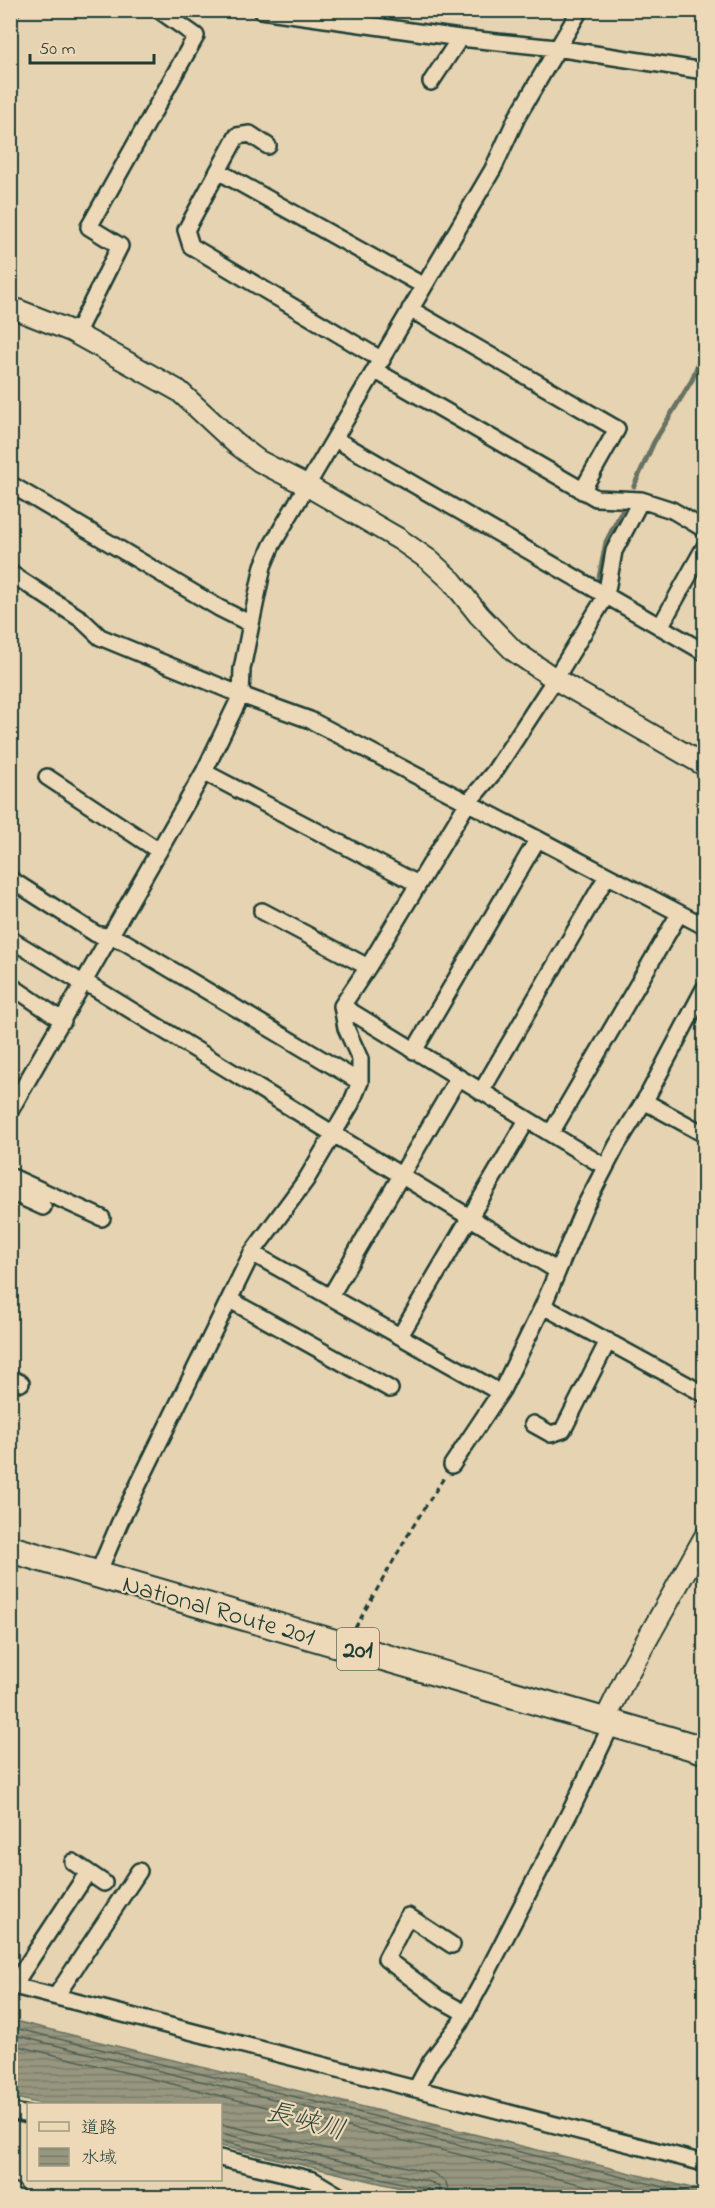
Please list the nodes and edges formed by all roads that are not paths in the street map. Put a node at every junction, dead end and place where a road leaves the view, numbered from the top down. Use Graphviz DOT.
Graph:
graph roads {
  1 [pos="159,10"];
  2 [pos="261,10"];
  3 [pos="580,10"];
  4 [pos="460,38"];
  5 [pos="556,48"];
  6 [pos="705,71"];
  7 [pos="431,82"];
  8 [pos="268,146"];
  9 [pos="218,171"];
  10 [pos="424,286"];
  11 [pos="10,307"];
  12 [pos="410,309"];
  13 [pos="76,334"];
  14 [pos="379,366"];
  15 [pos="335,439"];
  16 [pos="10,484"];
  17 [pos="306,485"];
  18 [pos="582,491"];
  19 [pos="640,500"];
  20 [pos="705,529"];
  21 [pos="705,548"];
  22 [pos="10,573"];
  23 [pos="606,596"];
  24 [pos="251,624"];
  25 [pos="660,627"];
  26 [pos="705,652"];
  27 [pos="555,679"];
  28 [pos="242,694"];
  29 [pos="705,765"];
  30 [pos="204,772"];
  31 [pos="47,777"];
  32 [pos="467,804"];
  33 [pos="537,840"];
  34 [pos="159,851"];
  35 [pos="607,876"];
  36 [pos="10,879"];
  37 [pos="418,884"];
  38 [pos="262,911"];
  39 [pos="679,914"];
  40 [pos="705,926"];
  41 [pos="111,937"];
  42 [pos="10,939"];
  43 [pos="368,967"];
  44 [pos="85,983"];
  45 [pos="10,985"];
  46 [pos="705,989"];
  47 [pos="342,1006"];
  48 [pos="63,1021"];
  49 [pos="414,1051"];
  50 [pos="458,1078"];
  51 [pos="360,1082"];
  52 [pos="481,1092"];
  53 [pos="651,1105"];
  54 [pos="10,1111"];
  55 [pos="527,1120"];
  56 [pos="703,1131"];
  57 [pos="551,1133"];
  58 [pos="335,1134"];
  59 [pos="597,1162"];
  60 [pos="401,1175"];
  61 [pos="10,1176"];
  62 [pos="10,1192"];
  63 [pos="43,1207"];
  64 [pos="469,1217"];
  65 [pos="102,1218"];
  66 [pos="252,1253"];
  67 [pos="551,1266"];
  68 [pos="330,1297"];
  69 [pos="230,1300"];
  70 [pos="543,1306"];
  71 [pos="400,1336"];
  72 [pos="608,1341"];
  73 [pos="492,1388"];
  74 [pos="390,1389"];
  75 [pos="705,1394"];
  76 [pos="533,1424"];
  77 [pos="452,1464"];
  78 [pos="705,1538"];
  79 [pos="10,1549"];
  80 [pos="98,1573"];
  81 [pos="604,1722"];
  82 [pos="705,1750"];
  83 [pos="73,1862"];
  84 [pos="139,1871"];
  85 [pos="88,1872"];
  86 [pos="104,1883"];
  87 [pos="452,1945"];
  88 [pos="13,1986"];
  89 [pos="56,1996"];
  90 [pos="465,2013"];
  91 [pos="416,2089"];
  92 [pos="10,2111"];
  93 [pos="27,2115"];
  94 [pos="222,2158"];
  95 [pos="705,2163"];
  96 [pos="342,2198"];
  1 -- 13 [label="street"];
  2 -- 4 [label="street"];
  3 -- 5 [label="street"];
  4 -- 5 [label="street"];
  4 -- 7 [label="street"];
  5 -- 6 [label="street"];
  5 -- 10 [label="street"];
  8 -- 9 [label="street"];
  9 -- 10 [label="street"];
  9 -- 14 [label="street"];
  10 -- 12 [label="street"];
  11 -- 13 [label="street"];
  12 -- 14 [label="street"];
  12 -- 18 [label="street"];
  13 -- 17 [label="street"];
  14 -- 15 [label="street"];
  14 -- 18 [label="street"];
  15 -- 17 [label="street"];
  15 -- 23 [label="street"];
  16 -- 24 [label="street"];
  17 -- 24 [label="street"];
  17 -- 27 [label="street"];
  18 -- 19 [label="street"];
  19 -- 20 [label="street"];
  19 -- 23 [label="street"];
  21 -- 25 [label="street"];
  22 -- 28 [label="street"];
  23 -- 25 [label="street"];
  23 -- 27 [label="street"];
  24 -- 28 [label="street"];
  25 -- 26 [label="street"];
  27 -- 29 [label="street"];
  27 -- 32 [label="street"];
  28 -- 30 [label="street"];
  28 -- 32 [label="street"];
  30 -- 34 [label="street"];
  30 -- 37 [label="street"];
  31 -- 34 [label="street"];
  32 -- 33 [label="street"];
  32 -- 37 [label="street"];
  33 -- 35 [label="street"];
  33 -- 49 [label="street"];
  34 -- 41 [label="street"];
  35 -- 39 [label="street"];
  35 -- 52 [label="street"];
  36 -- 41 [label="street"];
  37 -- 43 [label="street"];
  38 -- 43 [label="street"];
  39 -- 40 [label="street"];
  39 -- 57 [label="street"];
  41 -- 44 [label="street"];
  41 -- 51 [label="street"];
  42 -- 44 [label="street"];
  43 -- 47 [label="street"];
  44 -- 48 [label="street"];
  44 -- 58 [label="street"];
  45 -- 48 [label="street"];
  46 -- 70 [label="street"];
  47 -- 49 [label="street"];
  47 -- 51 [label="street"];
  48 -- 54 [label="street"];
  49 -- 50 [label="street"];
  50 -- 52 [label="street"];
  50 -- 60 [label="street"];
  51 -- 58 [label="street"];
  52 -- 55 [label="street"];
  53 -- 56 [label="street"];
  55 -- 57 [label="street"];
  55 -- 64 [label="street"];
  57 -- 59 [label="street"];
  58 -- 60 [label="street"];
  58 -- 66 [label="street"];
  60 -- 64 [label="street"];
  60 -- 68 [label="street"];
  61 -- 65 [label="street"];
  62 -- 63 [label="street"];
  64 -- 67 [label="street"];
  64 -- 71 [label="street"];
  66 -- 68 [label="street"];
  66 -- 69 [label="street"];
  68 -- 71 [label="street"];
  69 -- 74 [label="street"];
  69 -- 80 [label="street"];
  70 -- 72 [label="street"];
  70 -- 77 [label="street"];
  71 -- 73 [label="street"];
  72 -- 75 [label="street"];
  72 -- 76 [label="street"];
  78 -- 81 [label="street"];
  79 -- 80 [label="highway, National Route 201 / 201"];
  80 -- 81 [label="highway, National Route 201 / 201"];
  81 -- 82 [label="highway, National Route 201 / 201"];
  81 -- 90 [label="street"];
  83 -- 85 [label="street"];
  84 -- 89 [label="street"];
  85 -- 86 [label="street"];
  85 -- 88 [label="street"];
  87 -- 90 [label="street"];
  88 -- 89 [label="street"];
  89 -- 91 [label="street"];
  90 -- 91 [label="street"];
  91 -- 95 [label="street"];
  92 -- 93 [label="street"];
  94 -- 96 [label="street"];
}
